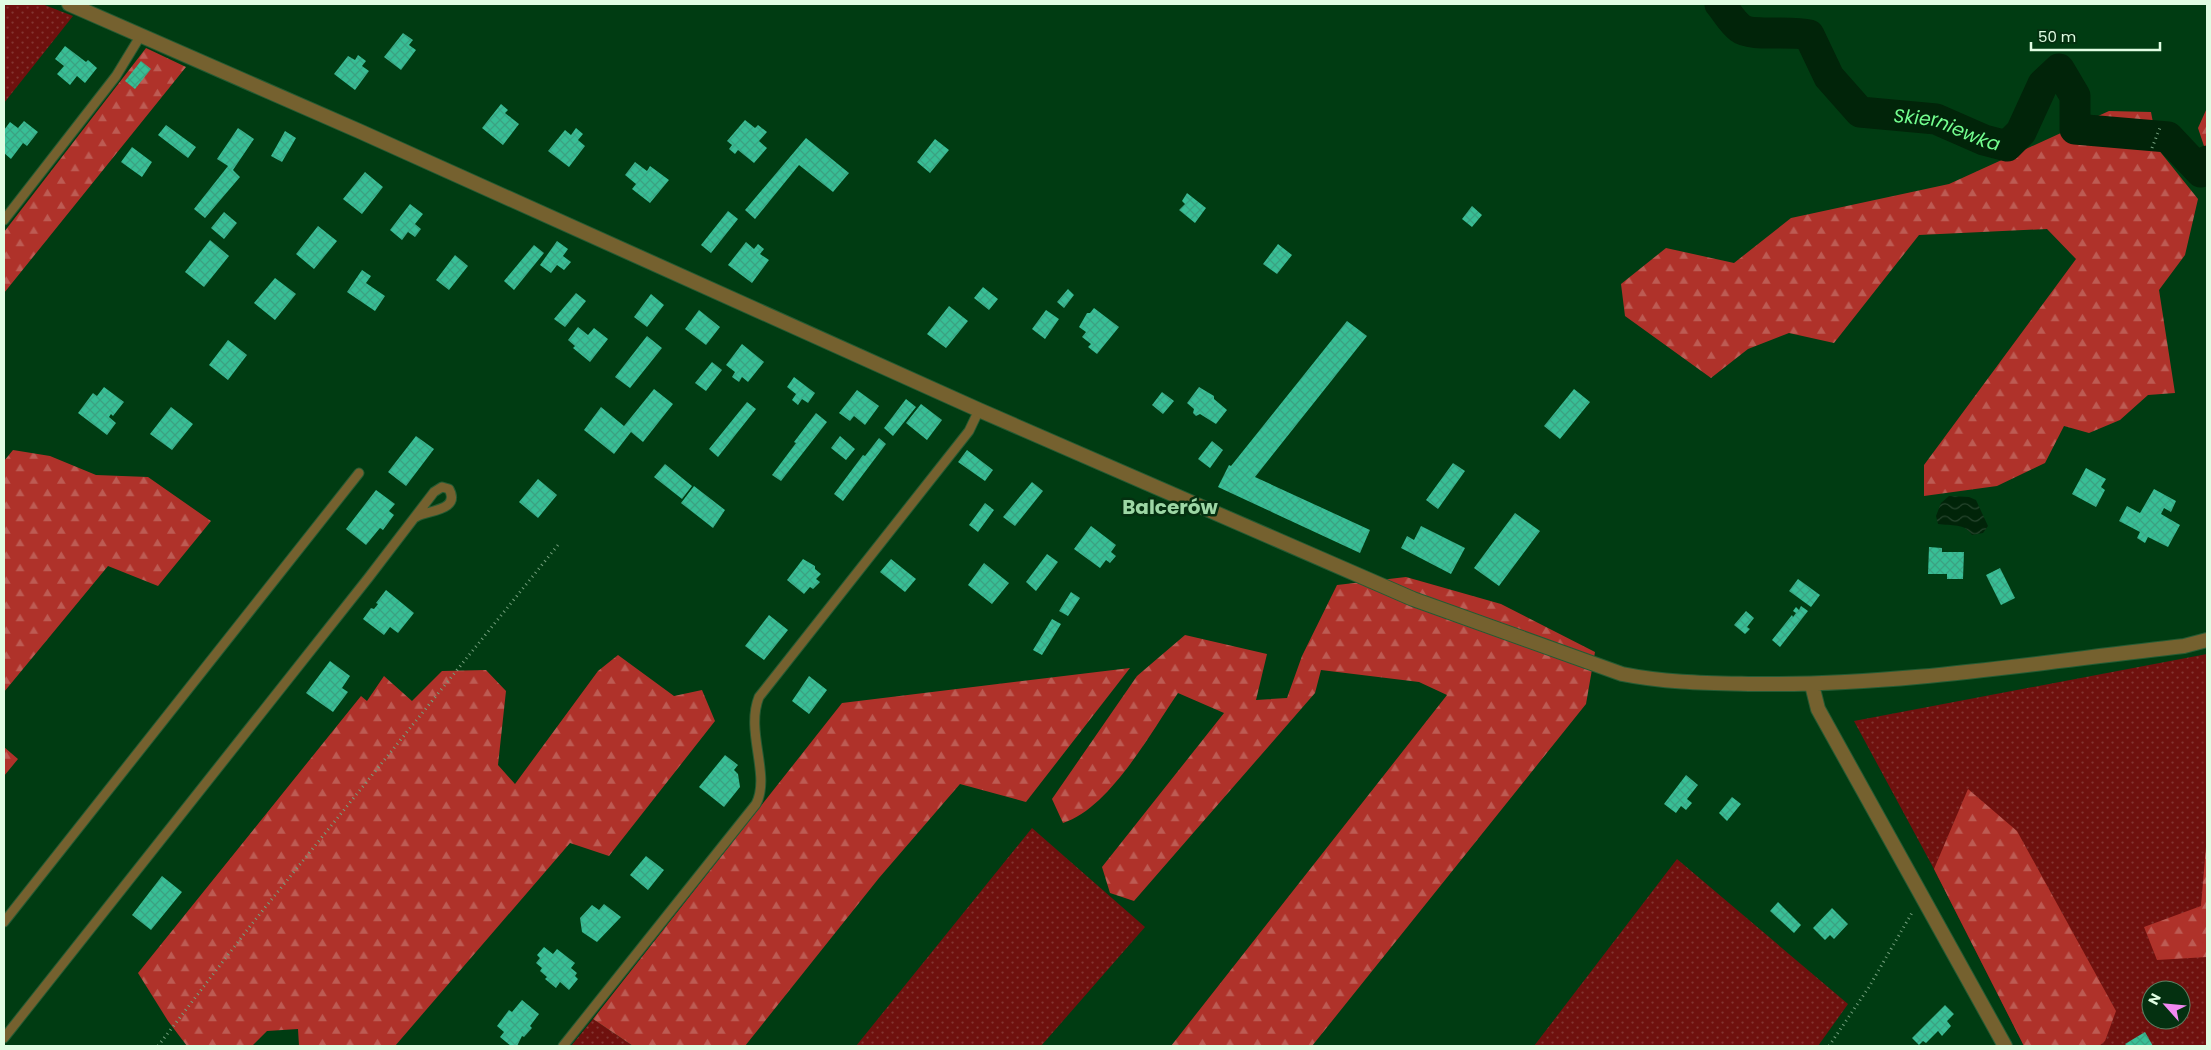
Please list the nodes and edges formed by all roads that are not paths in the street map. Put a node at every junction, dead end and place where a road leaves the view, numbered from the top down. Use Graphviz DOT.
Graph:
graph roads {
  1 [pos="70,4"];
  2 [pos="141,35"];
  3 [pos="4,220"];
  4 [pos="979,410"];
  5 [pos="359,473"];
  6 [pos="416,517"];
  7 [pos="2207,640"];
  8 [pos="1812,685"];
  9 [pos="4,922"];
  10 [pos="4,1038"];
  11 [pos="563,1046"];
  12 [pos="2005,1046"];
  1 -- 2 [label="street"];
  2 -- 3 [label="lane"];
  2 -- 4 [label="street"];
  4 -- 8 [label="street"];
  4 -- 11 [label="lane"];
  5 -- 9 [label="lane"];
  6 -- 10 [label="lane"];
  7 -- 8 [label="street"];
  8 -- 12 [label="street"];
}
